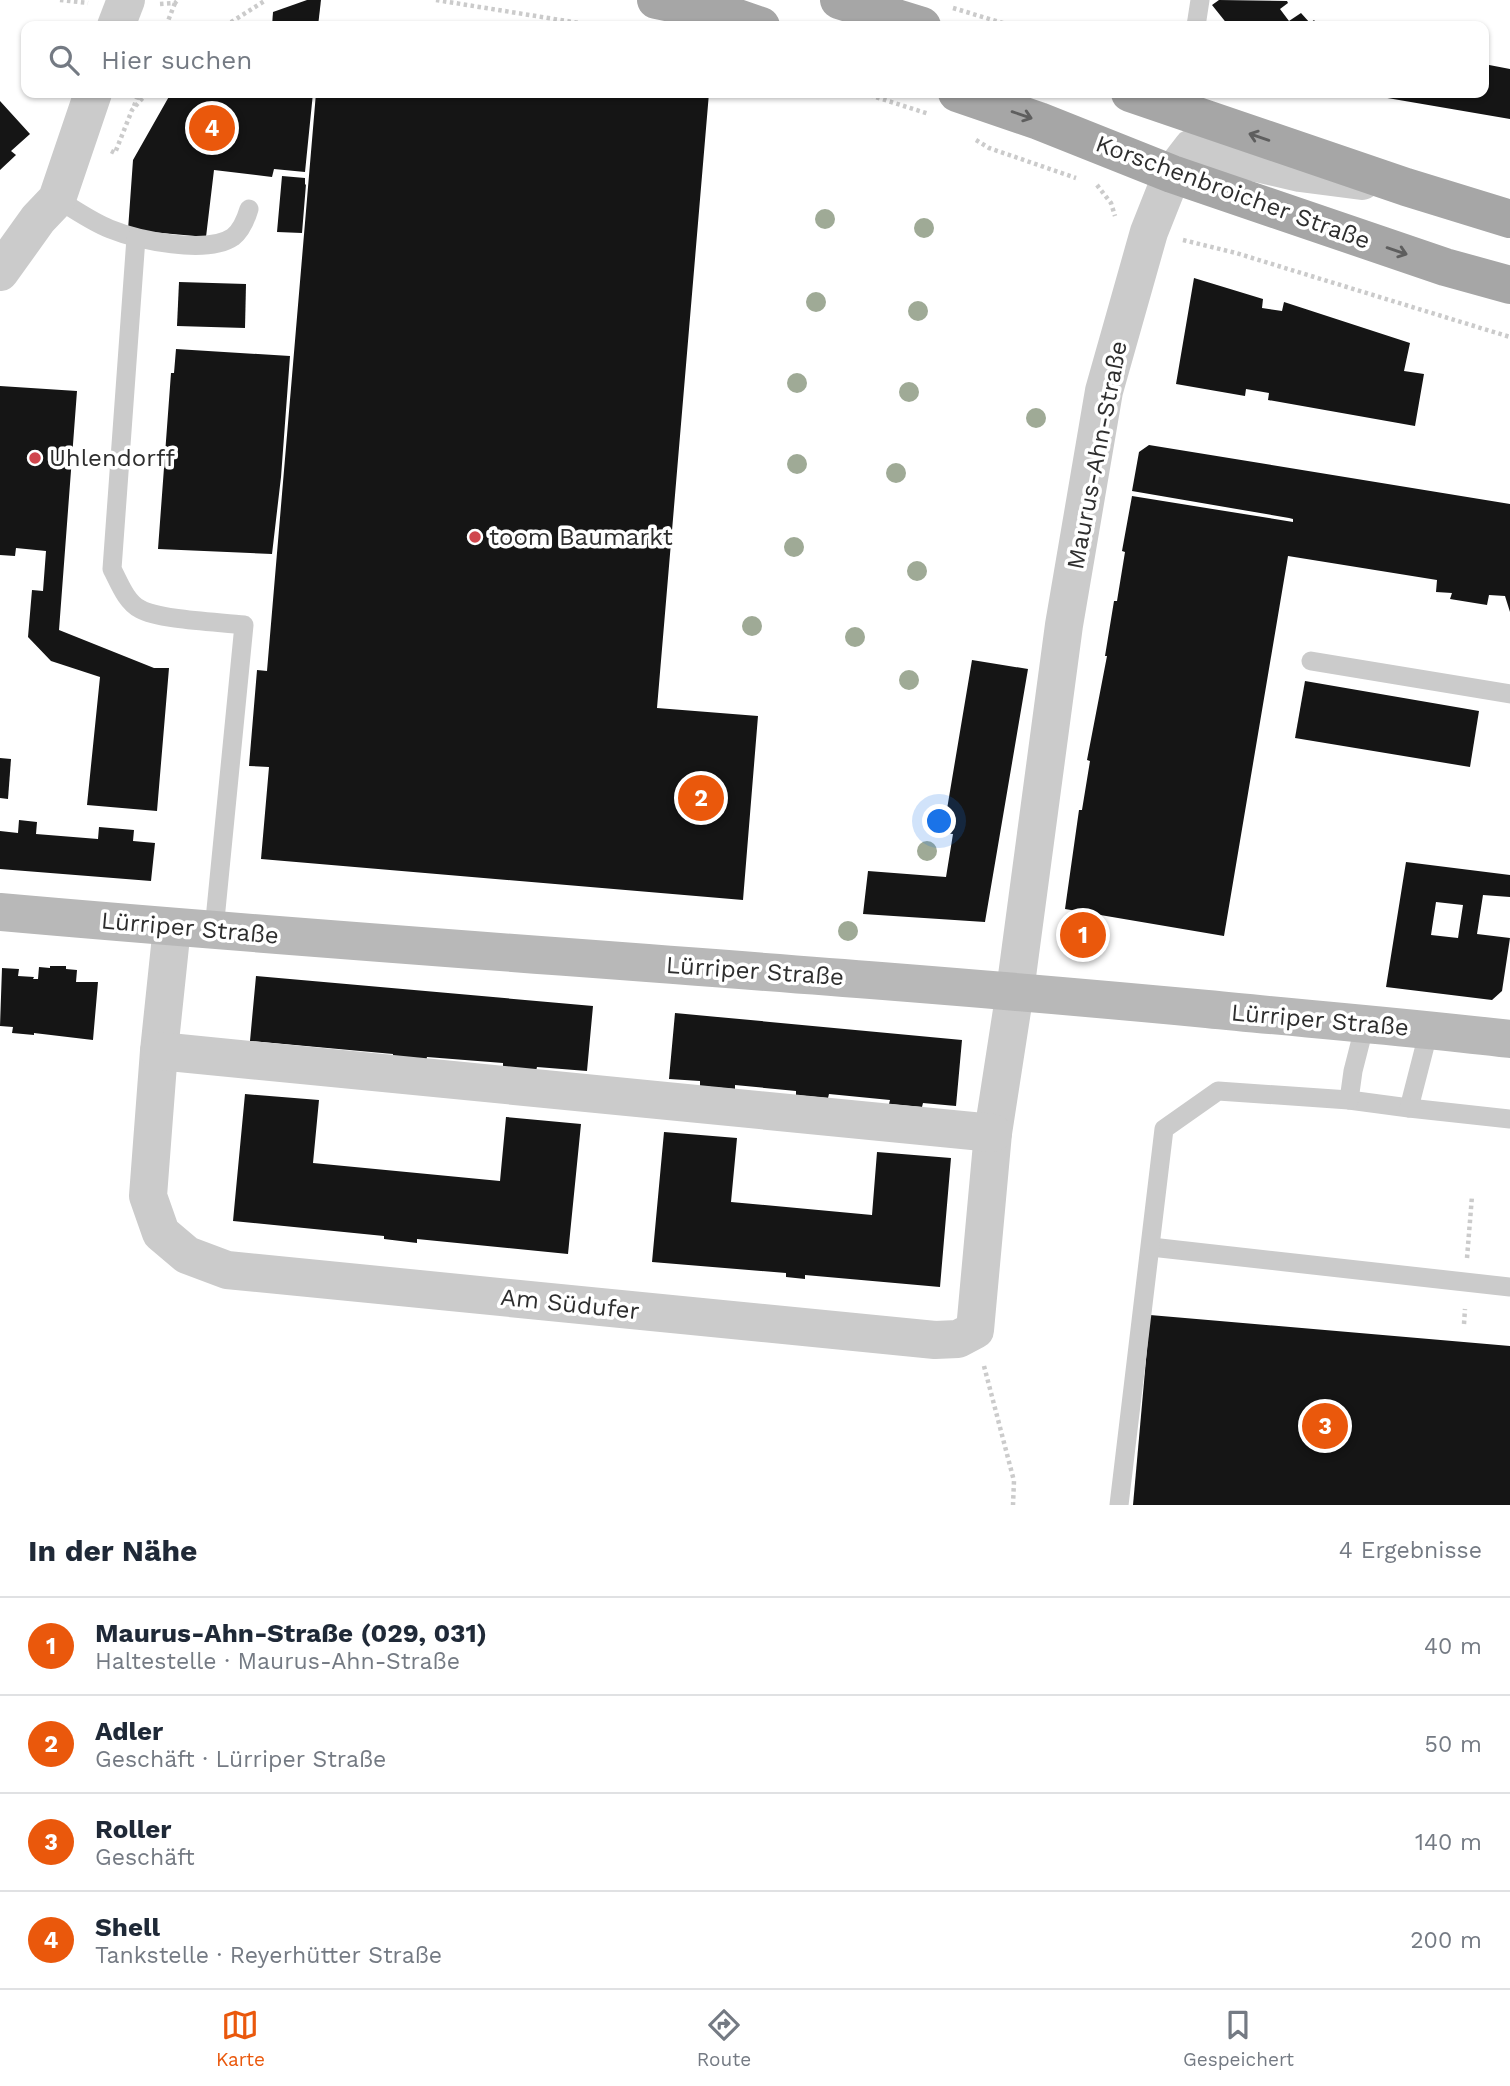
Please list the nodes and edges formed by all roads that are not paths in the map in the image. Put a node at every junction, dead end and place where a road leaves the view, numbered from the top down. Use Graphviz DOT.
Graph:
graph roads {
  1 [pos="126,0"];
  2 [pos="656,0"];
  3 [pos="839,0"];
  4 [pos="1200,0"];
  5 [pos="937,17"];
  6 [pos="118,21"];
  7 [pos="746,21"];
  8 [pos="1197,21"];
  9 [pos="91,98"];
  10 [pos="972,98"];
  11 [pos="1145,98"];
  12 [pos="1172,174"];
  13 [pos="1406,187"];
  14 [pos="57,199"];
  15 [pos="249,209"];
  16 [pos="1510,219"];
  17 [pos="136,238"];
  18 [pos="0,272"];
  19 [pos="1510,285"];
  20 [pos="1311,661"];
  21 [pos="1510,694"];
  22 [pos="0,912"];
  23 [pos="172,927"];
  24 [pos="214,930"];
  25 [pos="1015,991"];
  26 [pos="1365,1024"];
  27 [pos="1429,1030"];
  28 [pos="1510,1039"];
  29 [pos="159,1051"];
  30 [pos="1349,1100"];
  31 [pos="1409,1108"];
  32 [pos="1510,1119"];
  33 [pos="993,1133"];
  34 [pos="1151,1247"];
  35 [pos="1510,1287"];
  36 [pos="1119,1505"];
  1 -- 6 [label="street"];
  2 -- 7 [label="main road"];
  3 -- 5 [label="main road"];
  4 -- 8 [label="lane"];
  9 -- 14 [label="street"];
  10 -- 12 [label="main road, Korschenbroicher Straße, one-way"];
  13 -- 11 [label="main road, one-way"];
  12 -- 13 [label="street, Maurus-Ahn-Straße"];
  12 -- 19 [label="main road, Korschenbroicher Straße, one-way"];
  12 -- 25 [label="street, Maurus-Ahn-Straße"];
  13 -- 16 [label="main road"];
  14 -- 17 [label="lane"];
  14 -- 18 [label="street"];
  15 -- 17 [label="lane"];
  17 -- 24 [label="lane"];
  20 -- 21 [label="lane"];
  22 -- 23 [label="street, Lürriper Straße"];
  23 -- 24 [label="street, Lürriper Straße"];
  23 -- 29 [label="street, Am Südufer"];
  24 -- 25 [label="street, Lürriper Straße"];
  25 -- 26 [label="street, Lürriper Straße"];
  25 -- 33 [label="street"];
  26 -- 27 [label="street, Lürriper Straße"];
  26 -- 30 [label="lane"];
  27 -- 28 [label="street, Lürriper Straße"];
  27 -- 31 [label="lane"];
  29 -- 33 [label="street"];
  29 -- 33 [label="street, Am Südufer"];
  30 -- 31 [label="lane"];
  30 -- 34 [label="lane"];
  31 -- 32 [label="lane"];
  34 -- 35 [label="lane"];
  34 -- 36 [label="lane"];
}
